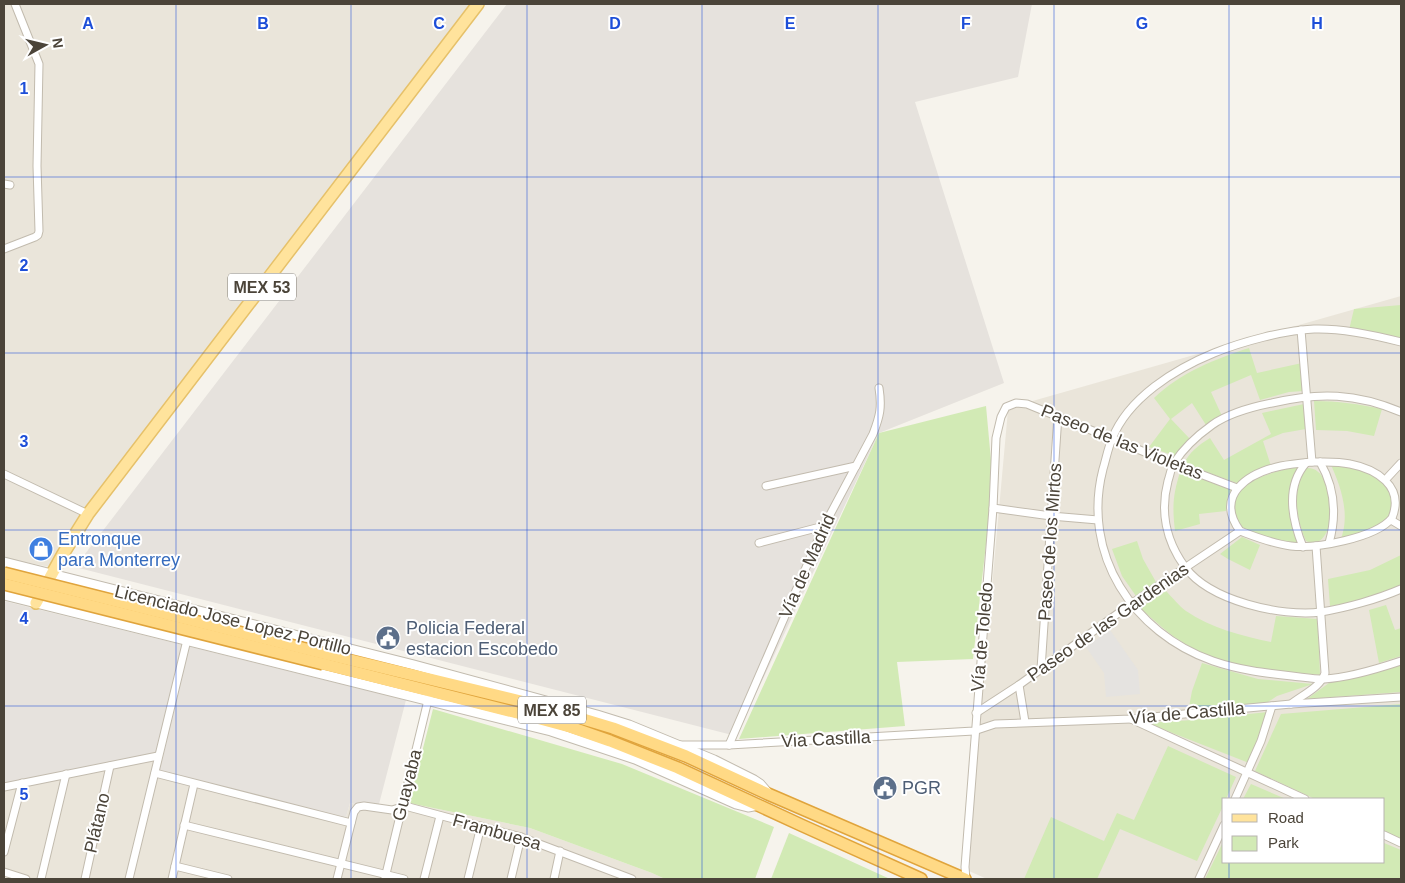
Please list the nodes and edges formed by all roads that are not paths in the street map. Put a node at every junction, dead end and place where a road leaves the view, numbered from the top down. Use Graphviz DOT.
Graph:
graph roads {
  1 [pos="15,4"];
  2 [pos="478,4"];
  3 [pos="4,249"];
  4 [pos="1301,330"];
  5 [pos="1401,342"];
  6 [pos="879,388"];
  7 [pos="1306,396"];
  8 [pos="1006,407"];
  9 [pos="1401,412"];
  10 [pos="1058,415"];
  11 [pos="1112,438"];
  12 [pos="1309,462"];
  13 [pos="1320,462"];
  14 [pos="1401,462"];
  15 [pos="1174,464"];
  16 [pos="856,466"];
  17 [pos="4,474"];
  18 [pos="1388,477"];
  19 [pos="766,486"];
  20 [pos="1237,488"];
  21 [pos="992,508"];
  22 [pos="88,514"];
  23 [pos="1051,516"];
  24 [pos="1098,520"];
  25 [pos="1391,520"];
  26 [pos="824,526"];
  27 [pos="1401,526"];
  28 [pos="1240,531"];
  29 [pos="759,543"];
  30 [pos="1329,544"];
  31 [pos="1316,546"];
  32 [pos="1303,547"];
  33 [pos="4,562"];
  34 [pos="1185,568"];
  35 [pos="4,573"];
  36 [pos="51,574"];
  37 [pos="4,584"];
  38 [pos="96,585"];
  39 [pos="1401,589"];
  40 [pos="4,595"];
  41 [pos="36,603"];
  42 [pos="1131,604"];
  43 [pos="1320,612"];
  44 [pos="83,615"];
  45 [pos="186,640"];
  46 [pos="325,659"];
  47 [pos="1401,661"];
  48 [pos="1041,669"];
  49 [pos="1323,679"];
  50 [pos="1019,685"];
  51 [pos="429,696"];
  52 [pos="1401,697"];
  53 [pos="1291,704"];
  54 [pos="1272,706"];
  55 [pos="976,713"];
  56 [pos="1131,719"];
  57 [pos="1025,722"];
  58 [pos="974,731"];
  59 [pos="678,745"];
  60 [pos="729,745"];
  61 [pos="158,756"];
  62 [pos="110,766"];
  63 [pos="155,773"];
  64 [pos="1247,773"];
  65 [pos="66,774"];
  66 [pos="22,783"];
  67 [pos="194,784"];
  68 [pos="4,787"];
  69 [pos="768,794"];
  70 [pos="1235,798"];
  71 [pos="1303,798"];
  72 [pos="402,806"];
  73 [pos="440,816"];
  74 [pos="351,823"];
  75 [pos="184,825"];
  76 [pos="481,826"];
  77 [pos="1222,829"];
  78 [pos="1385,835"];
  79 [pos="521,837"];
  80 [pos="1401,843"];
  81 [pos="4,852"];
  82 [pos="560,852"];
  83 [pos="341,865"];
  84 [pos="175,866"];
  85 [pos="4,872"];
  86 [pos="385,877"];
  87 [pos="961,878"];
  88 [pos="26,879"];
  89 [pos="42,879"];
  90 [pos="85,879"];
  91 [pos="129,879"];
  92 [pos="172,879"];
  93 [pos="228,879"];
  94 [pos="337,879"];
  95 [pos="404,879"];
  96 [pos="424,879"];
  97 [pos="468,879"];
  98 [pos="511,879"];
  99 [pos="556,879"];
  100 [pos="632,879"];
  101 [pos="921,879"];
  102 [pos="1199,879"];
  1 -- 3 [label="street"];
  2 -- 22 [label="main road, MEX 53"];
  4 -- 5 [label="street"];
  4 -- 7 [label="street"];
  4 -- 11 [label="street"];
  6 -- 16 [label="street, Vía de Madrid"];
  7 -- 9 [label="street"];
  7 -- 12 [label="street"];
  7 -- 15 [label="street"];
  8 -- 10 [label="street, Paseo de las Violetas"];
  8 -- 21 [label="street, Vía de Toledo"];
  10 -- 11 [label="street, Paseo de las Violetas"];
  10 -- 23 [label="street, Paseo de los Mirtos"];
  11 -- 15 [label="street, Paseo de las Violetas"];
  11 -- 24 [label="street"];
  12 -- 13 [label="street"];
  12 -- 20 [label="street"];
  12 -- 32 [label="street"];
  13 -- 18 [label="street"];
  13 -- 30 [label="street"];
  14 -- 18 [label="street"];
  15 -- 20 [label="street, Paseo de las Violetas"];
  15 -- 34 [label="street"];
  16 -- 19 [label="street"];
  16 -- 26 [label="street, Vía de Madrid"];
  17 -- 22 [label="street"];
  18 -- 25 [label="street"];
  20 -- 28 [label="street"];
  21 -- 23 [label="street"];
  21 -- 55 [label="street, Vía de Toledo"];
  22 -- 36 [label="main road, MEX 53"];
  23 -- 24 [label="street"];
  23 -- 48 [label="street, Paseo de los Mirtos"];
  24 -- 42 [label="street"];
  25 -- 27 [label="street"];
  25 -- 30 [label="street"];
  26 -- 29 [label="street"];
  26 -- 60 [label="street, Vía de Madrid"];
  28 -- 32 [label="street"];
  28 -- 34 [label="street, Paseo de las Gardenias"];
  30 -- 31 [label="street"];
  31 -- 32 [label="street"];
  31 -- 43 [label="street"];
  33 -- 36 [label="street, Licenciado Jose Lopez Portillo"];
  34 -- 42 [label="street, Paseo de las Gardenias"];
  34 -- 43 [label="street"];
  35 -- 46 [label="highway, Licenciado Jose Lopez Portillo / MEX 85, bridge"];
  36 -- 38 [label="street, Licenciado Jose Lopez Portillo"];
  36 -- 41 [label="main road, MEX 53"];
  37 -- 46 [label="highway, Licenciado Jose Lopez Portillo / MEX 85, bridge"];
  38 -- 44 [label="street"];
  38 -- 59 [label="street, Licenciado Jose Lopez Portillo"];
  39 -- 43 [label="street"];
  40 -- 41 [label="street, Licenciado Jose Lopez Portillo"];
  41 -- 44 [label="street, Licenciado Jose Lopez Portillo"];
  42 -- 48 [label="street, Paseo de las Gardenias"];
  42 -- 49 [label="street"];
  43 -- 49 [label="street"];
  44 -- 45 [label="street, Licenciado Jose Lopez Portillo"];
  45 -- 51 [label="street, Licenciado Jose Lopez Portillo"];
  45 -- 61 [label="street"];
  46 -- 51 [label="highway, Licenciado Jose Lopez Portillo / MEX 85"];
  46 -- 69 [label="highway, Licenciado Jose Lopez Portillo / MEX 85"];
  47 -- 49 [label="street"];
  48 -- 50 [label="street, Paseo de las Gardenias"];
  49 -- 53 [label="street"];
  50 -- 55 [label="street, Paseo de las Gardenias"];
  50 -- 57 [label="street"];
  51 -- 72 [label="street, Guayaba"];
  51 -- 101 [label="highway, Licenciado Jose Lopez Portillo / MEX 85"];
  52 -- 53 [label="street, Vía de Castilla"];
  53 -- 54 [label="street, Vía de Castilla"];
  54 -- 56 [label="street, Vía de Castilla"];
  54 -- 64 [label="street"];
  55 -- 58 [label="street, Vía de Toledo"];
  56 -- 57 [label="street, Vía de Castilla"];
  56 -- 64 [label="street"];
  57 -- 58 [label="street, Vía de Castilla"];
  58 -- 60 [label="street, Via Castilla"];
  58 -- 87 [label="street, Vía de Toledo"];
  59 -- 60 [label="street, Via Castilla"];
  59 -- 69 [label="street, Licenciado Jose Lopez Portillo"];
  61 -- 62 [label="street"];
  61 -- 63 [label="street"];
  62 -- 65 [label="street"];
  62 -- 90 [label="street, Plátano"];
  63 -- 67 [label="street"];
  63 -- 91 [label="street"];
  64 -- 70 [label="street"];
  64 -- 71 [label="street"];
  65 -- 66 [label="street"];
  65 -- 89 [label="street"];
  66 -- 68 [label="street"];
  66 -- 81 [label="street"];
  67 -- 74 [label="street"];
  67 -- 75 [label="street"];
  69 -- 87 [label="highway, Licenciado Jose Lopez Portillo / MEX 85"];
  72 -- 73 [label="street, Frambuesa"];
  72 -- 74 [label="street, Frambuesa"];
  72 -- 86 [label="street, Guayaba"];
  73 -- 76 [label="street, Frambuesa"];
  73 -- 96 [label="street"];
  74 -- 83 [label="street"];
  75 -- 83 [label="street"];
  75 -- 84 [label="street"];
  76 -- 79 [label="street, Frambuesa"];
  76 -- 97 [label="street"];
  77 -- 102 [label="street"];
  78 -- 80 [label="street"];
  79 -- 82 [label="street, Frambuesa"];
  79 -- 98 [label="street"];
  82 -- 99 [label="street"];
  82 -- 100 [label="street, Frambuesa"];
  83 -- 86 [label="street"];
  83 -- 94 [label="street"];
  84 -- 92 [label="street"];
  84 -- 93 [label="street"];
  85 -- 88 [label="street"];
  86 -- 95 [label="street"];
}
